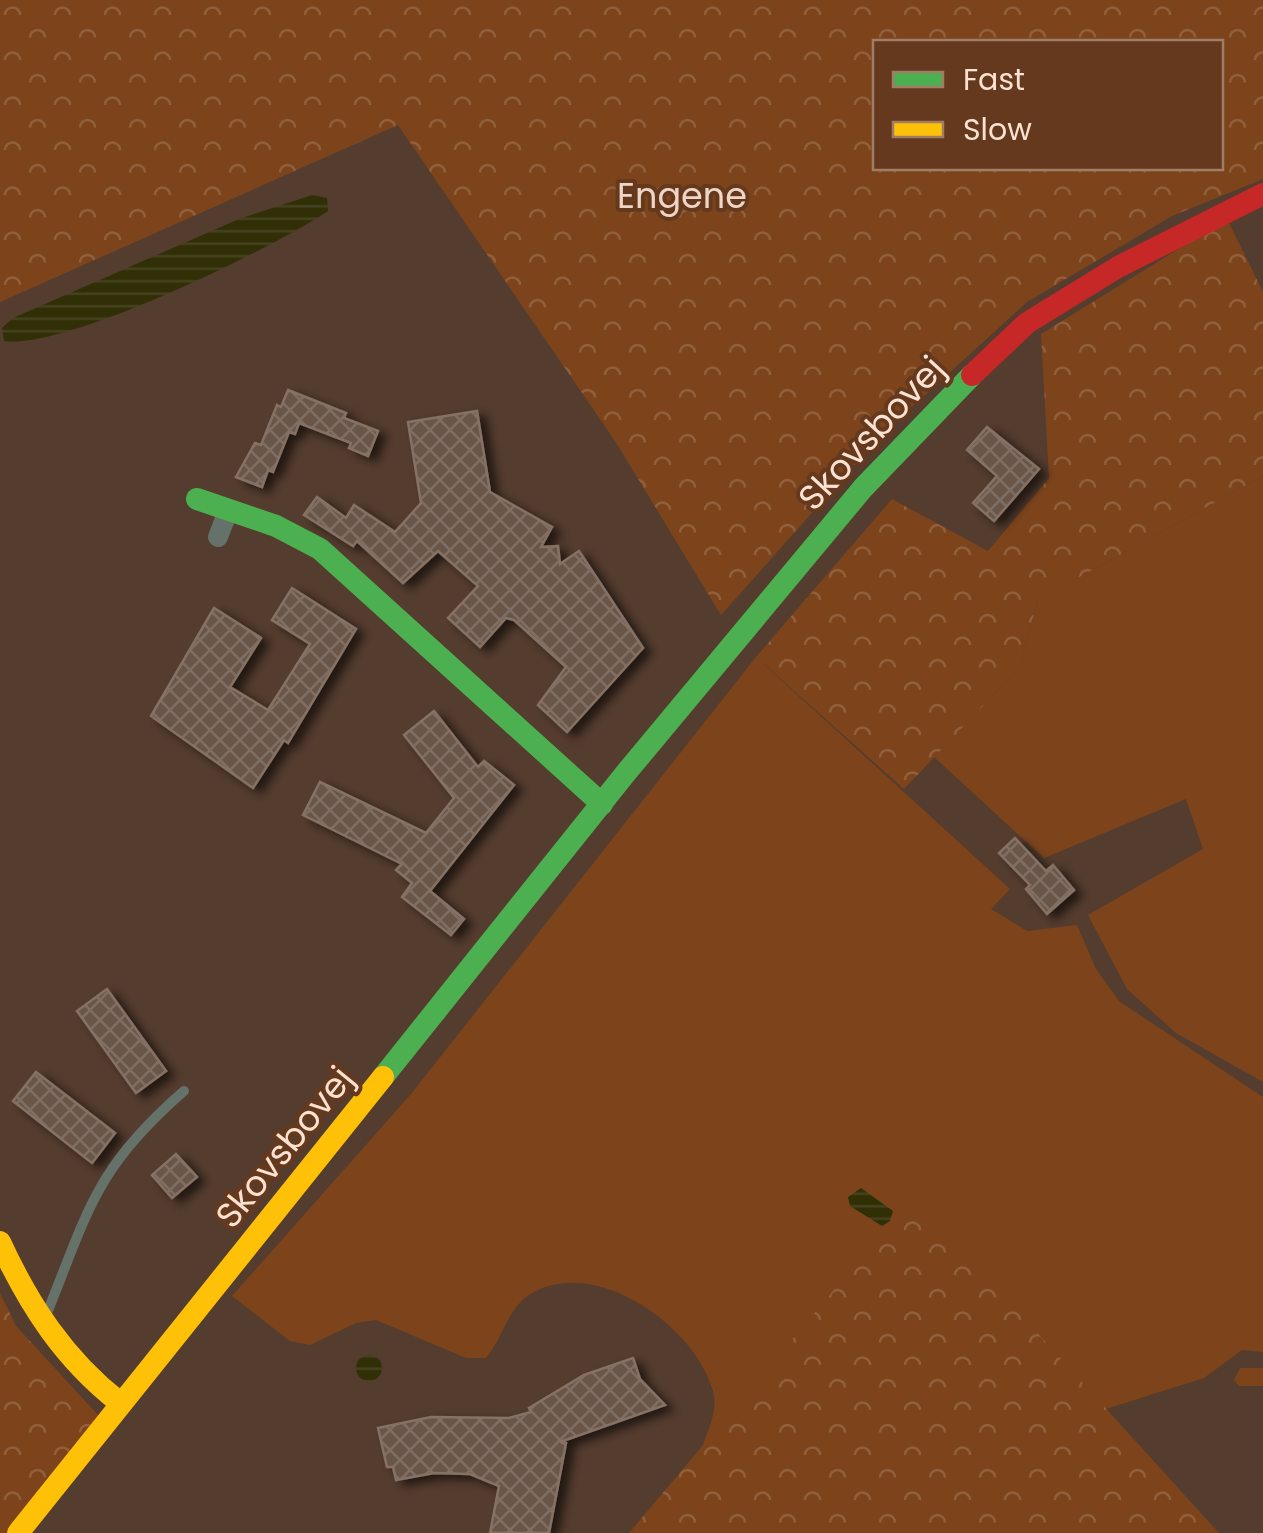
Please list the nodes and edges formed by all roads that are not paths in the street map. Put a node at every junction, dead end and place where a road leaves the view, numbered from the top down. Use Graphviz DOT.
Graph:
graph roads {
  1 [pos="1263,194"];
  2 [pos="198,499"];
  3 [pos="228,511"];
  4 [pos="218,537"];
  5 [pos="602,804"];
  6 [pos="184,1091"];
  7 [pos="0,1242"];
  8 [pos="43,1323"];
  9 [pos="119,1402"];
  10 [pos="18,1533"];
  1 -- 5 [label="street, Skovsbovej"];
  2 -- 3 [label="street"];
  3 -- 4 [label="street"];
  3 -- 5 [label="street"];
  5 -- 9 [label="street, Skovsbovej"];
  6 -- 8 [label="lane"];
  7 -- 8 [label="street"];
  8 -- 9 [label="street"];
  9 -- 10 [label="street, Skovsbovej"];
}
